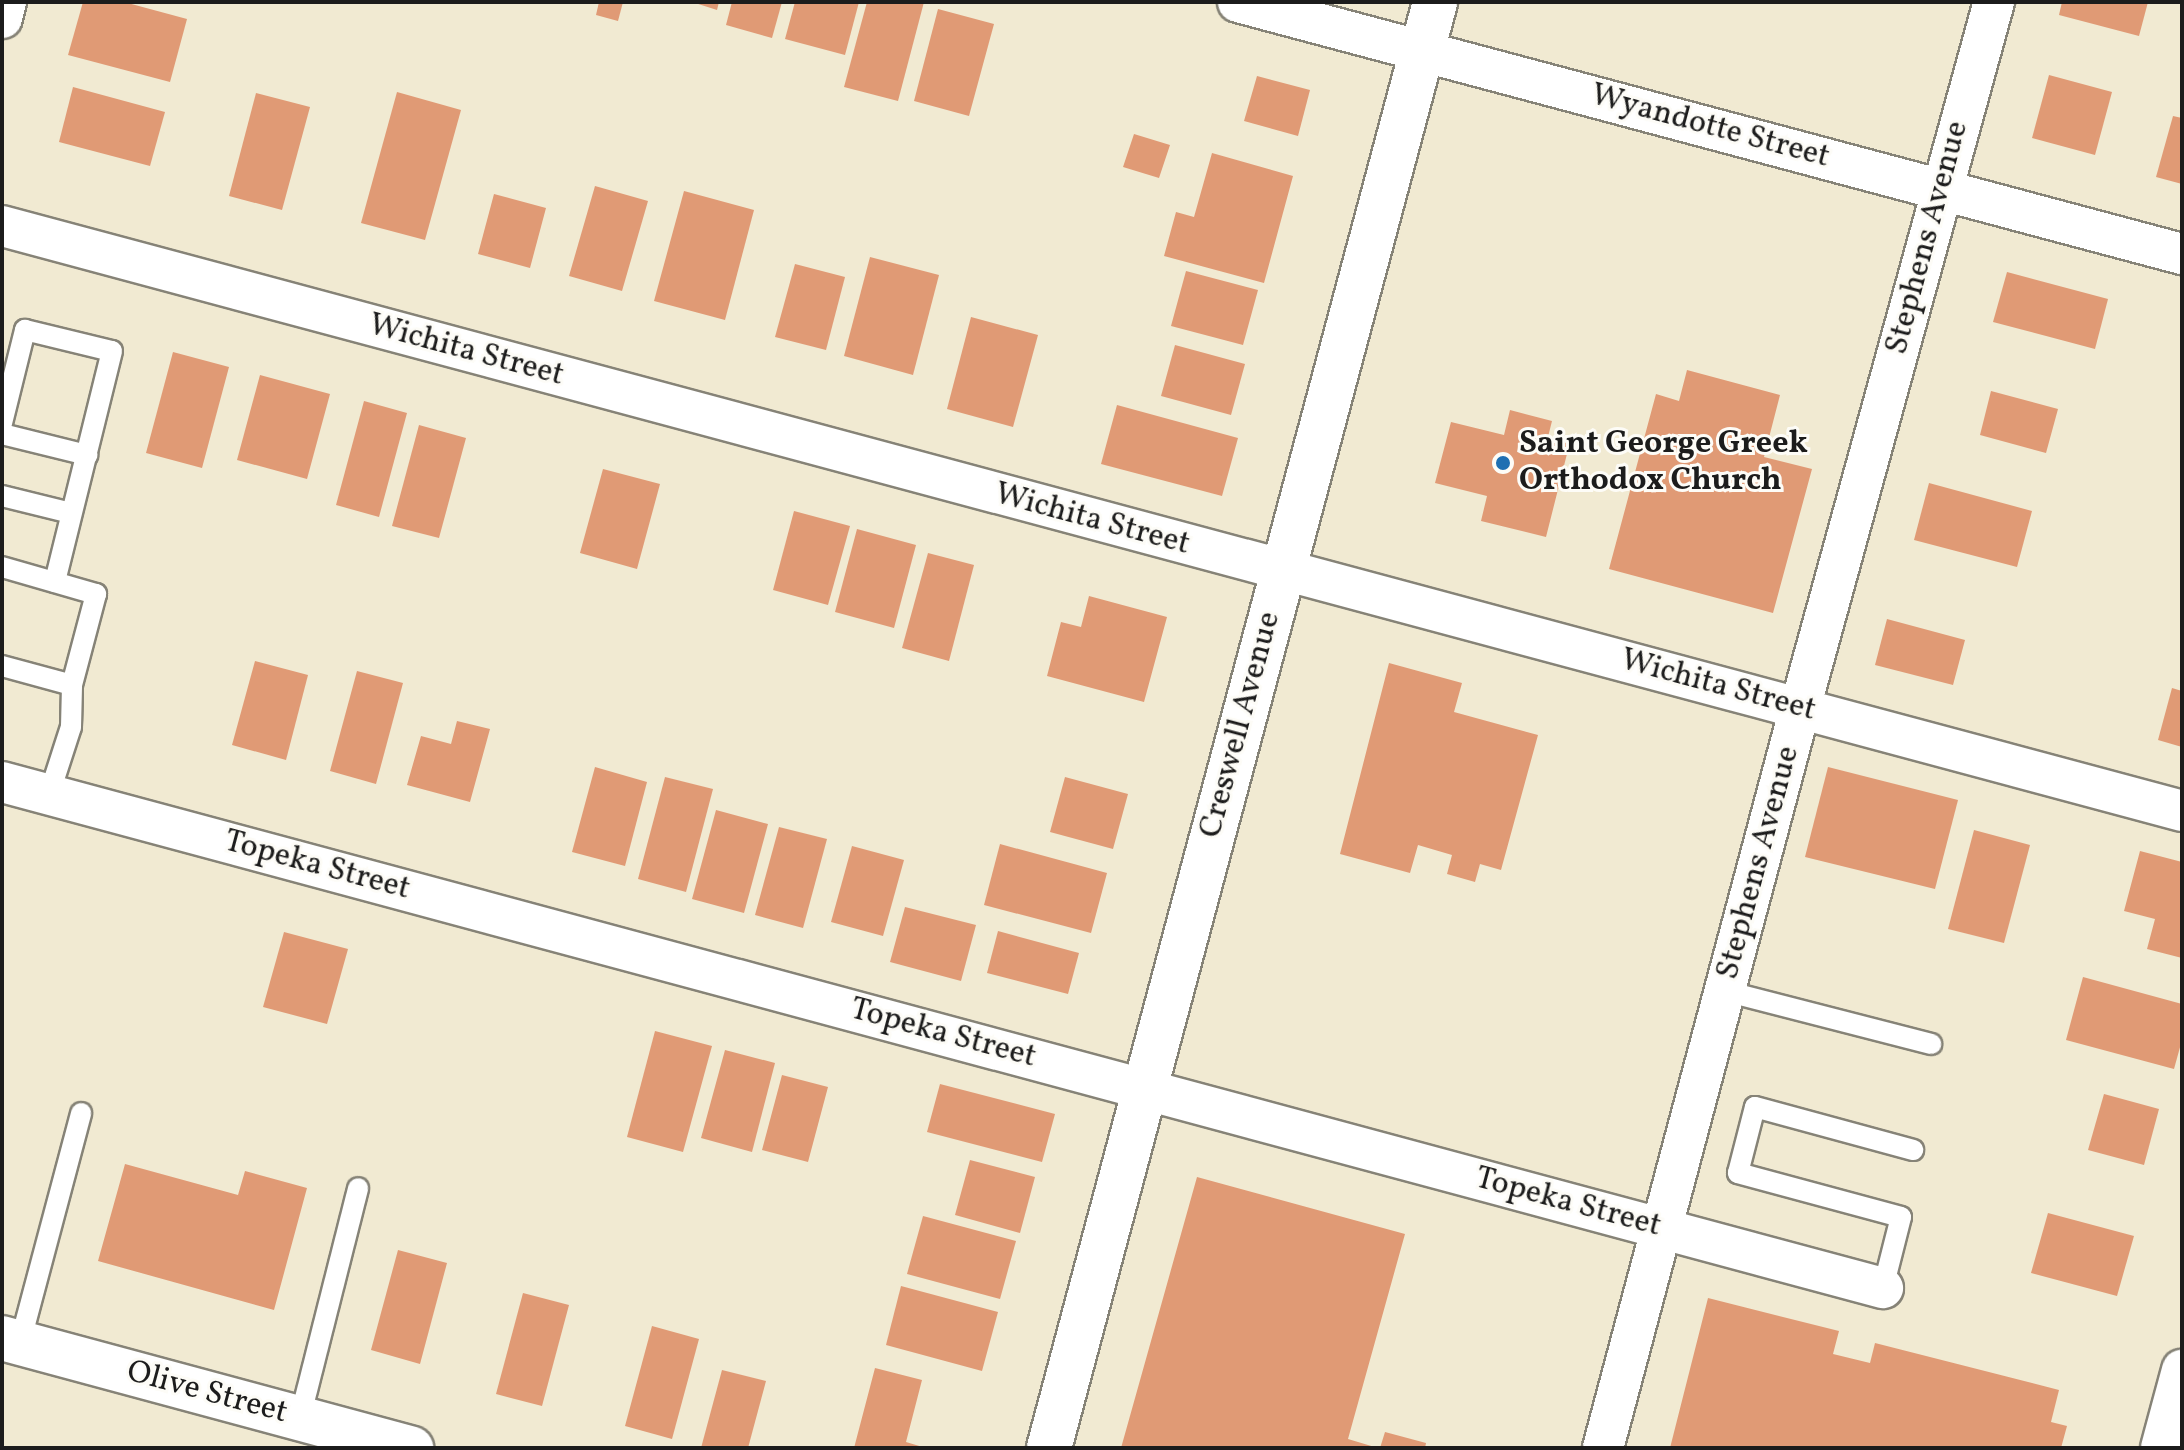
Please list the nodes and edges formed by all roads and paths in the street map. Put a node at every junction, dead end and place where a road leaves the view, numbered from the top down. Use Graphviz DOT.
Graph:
graph roads {
  1 [pos="6,2"];
  2 [pos="1238,2"];
  3 [pos="1435,2"];
  4 [pos="1994,2"];
  5 [pos="2,18"];
  6 [pos="1422,50"];
  7 [pos="1941,189"];
  8 [pos="2,226"];
  9 [pos="2182,254"];
  10 [pos="2,423"];
  11 [pos="2,434"];
  12 [pos="87,455"];
  13 [pos="2,496"];
  14 [pos="71,513"];
  15 [pos="2,567"];
  16 [pos="1283,571"];
  17 [pos="55,582"];
  18 [pos="2,666"];
  19 [pos="72,685"];
  20 [pos="1800,708"];
  21 [pos="2,782"];
  22 [pos="49,795"];
  23 [pos="2182,811"];
  24 [pos="1725,991"];
  25 [pos="1931,1044"];
  26 [pos="1144,1087"];
  27 [pos="81,1113"];
  28 [pos="1913,1150"];
  29 [pos="358,1188"];
  30 [pos="1662,1229"];
  31 [pos="1883,1288"];
  32 [pos="11,1340"];
  33 [pos="2182,1370"];
  34 [pos="300,1418"];
  35 [pos="411,1448"];
  36 [pos="1049,1448"];
  37 [pos="1603,1448"];
  38 [pos="2161,1448"];
  1 -- 5 [label="street"];
  2 -- 6 [label="street, Wyandotte Street"];
  3 -- 6 [label="street, Creswell Avenue"];
  4 -- 7 [label="street, Stephens Avenue"];
  6 -- 7 [label="street, Wyandotte Street"];
  6 -- 16 [label="street, Creswell Avenue"];
  7 -- 9 [label="street, Wyandotte Street"];
  7 -- 20 [label="street, Stephens Avenue"];
  8 -- 16 [label="street, Wichita Street"];
  10 -- 12 [label="lane"];
  11 -- 12 [label="lane"];
  12 -- 14 [label="lane"];
  13 -- 14 [label="lane"];
  14 -- 17 [label="lane"];
  15 -- 17 [label="lane"];
  16 -- 20 [label="street, Wichita Street"];
  16 -- 26 [label="street, Creswell Avenue"];
  17 -- 19 [label="lane"];
  18 -- 19 [label="lane"];
  19 -- 22 [label="lane"];
  20 -- 23 [label="street, Wichita Street"];
  20 -- 24 [label="street, Stephens Avenue"];
  21 -- 22 [label="street, Topeka Street"];
  22 -- 26 [label="street, Topeka Street"];
  24 -- 25 [label="lane"];
  24 -- 30 [label="street, Stephens Avenue"];
  26 -- 30 [label="street, Topeka Street"];
  26 -- 36 [label="street, Creswell Avenue"];
  27 -- 32 [label="lane"];
  28 -- 31 [label="lane"];
  29 -- 34 [label="lane"];
  30 -- 31 [label="street, Topeka Street"];
  30 -- 37 [label="street, Stephens Avenue"];
  32 -- 34 [label="street, Olive Street"];
  33 -- 38 [label="street"];
  34 -- 35 [label="street, Olive Street"];
}
